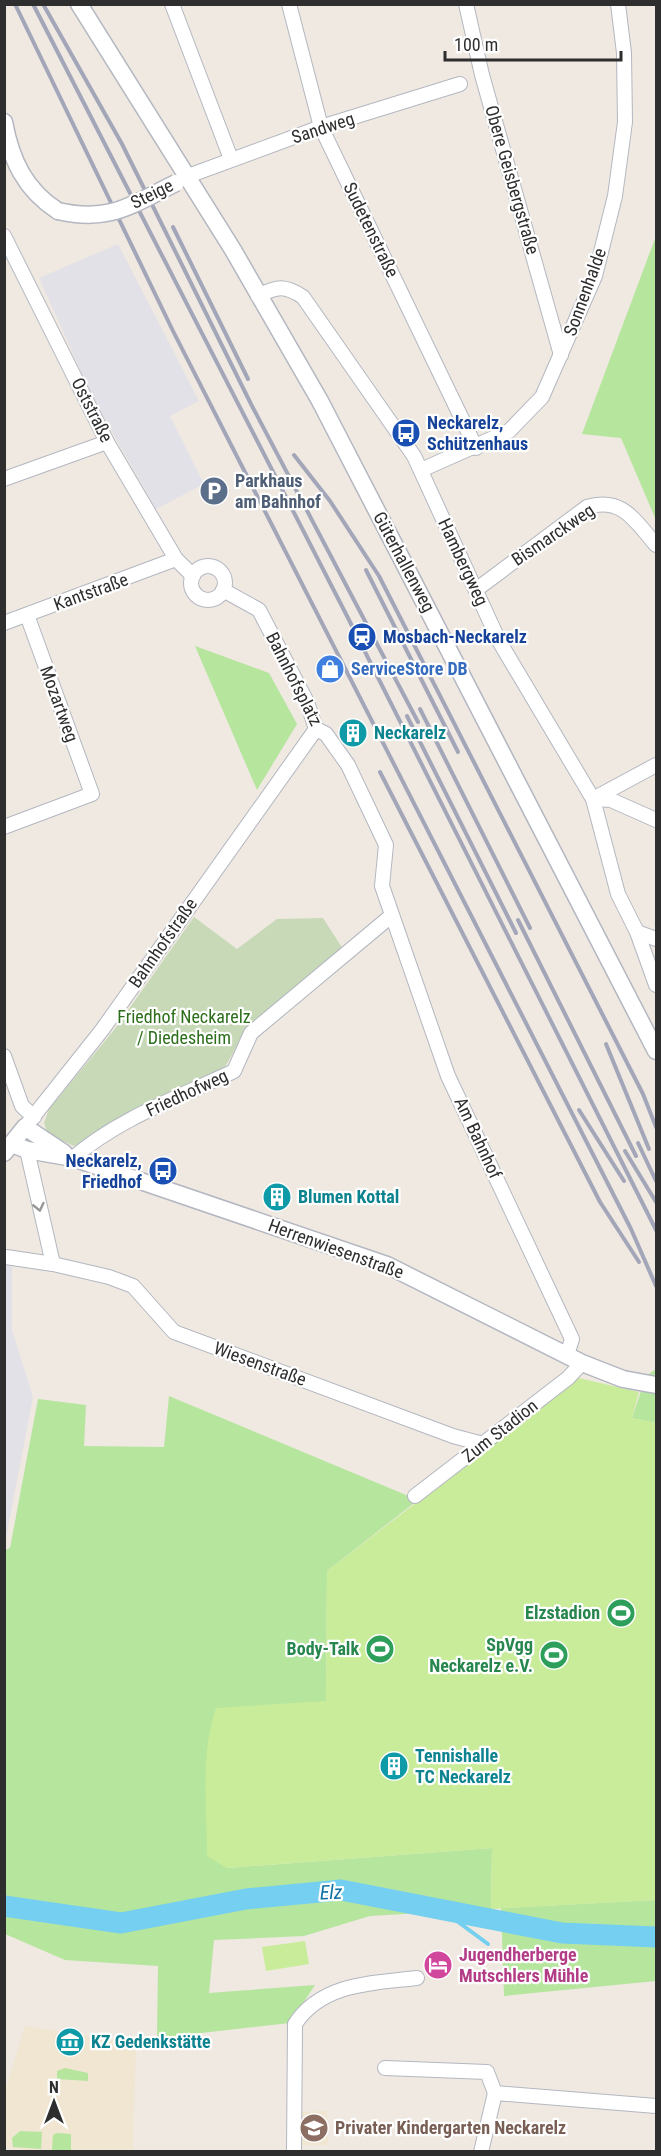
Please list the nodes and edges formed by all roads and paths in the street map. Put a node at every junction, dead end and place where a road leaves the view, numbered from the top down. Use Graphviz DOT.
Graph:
graph roads {
  1 [pos="80,4"];
  2 [pos="172,4"];
  3 [pos="289,4"];
  4 [pos="466,4"];
  5 [pos="618,4"];
  6 [pos="460,84"];
  7 [pos="4,122"];
  8 [pos="321,127"];
  9 [pos="231,159"];
  10 [pos="182,179"];
  11 [pos="4,236"];
  12 [pos="258,296"];
  13 [pos="561,355"];
  14 [pos="107,442"];
  15 [pos="476,448"];
  16 [pos="421,470"];
  17 [pos="4,479"];
  18 [pos="657,545"];
  19 [pos="176,559"];
  20 [pos="193,576"];
  21 [pos="477,589"];
  22 [pos="223,590"];
  23 [pos="27,615"];
  24 [pos="4,623"];
  25 [pos="316,729"];
  26 [pos="657,765"];
  27 [pos="593,799"];
  28 [pos="657,820"];
  29 [pos="4,827"];
  30 [pos="390,916"];
  31 [pos="637,932"];
  32 [pos="657,939"];
  33 [pos="657,985"];
  34 [pos="657,1051"];
  35 [pos="4,1056"];
  36 [pos="29,1122"];
  37 [pos="15,1149"];
  38 [pos="73,1158"];
  39 [pos="6,1257"];
  40 [pos="53,1264"];
  41 [pos="575,1359"];
  42 [pos="657,1384"];
  43 [pos="483,1444"];
  44 [pos="415,1496"];
  45 [pos="417,1978"];
  46 [pos="385,2068"];
  47 [pos="495,2093"];
  48 [pos="657,2106"];
  49 [pos="294,2151"];
  50 [pos="481,2151"];
  1 -- 10 [label="street, Steige"];
  2 -- 9 [label="street"];
  3 -- 8 [label="street, Sudetenstraße"];
  4 -- 13 [label="street, Obere Geisbergstraße"];
  5 -- 13 [label="street, Sonnenhalde"];
  6 -- 8 [label="street, Sandweg"];
  7 -- 10 [label="street, Steige, bridge"];
  8 -- 9 [label="street, Sandweg"];
  8 -- 15 [label="street, Sudetenstraße"];
  9 -- 10 [label="street, Sandweg"];
  10 -- 12 [label="street, Güterhallenweg"];
  11 -- 14 [label="street, Oststraße"];
  12 -- 16 [label="street, Hambergweg"];
  12 -- 34 [label="street, Güterhallenweg"];
  13 -- 15 [label="street, Sonnenhalde"];
  14 -- 17 [label="street"];
  14 -- 19 [label="street, Oststraße"];
  15 -- 16 [label="street, Sonnenhalde"];
  16 -- 21 [label="street, Hambergweg"];
  18 -- 21 [label="street, Bismarckweg"];
  19 -- 20 [label="street, Oststraße"];
  19 -- 23 [label="street, Kantstraße"];
  20 -- 22 [label="street"];
  20 -- 22 [label="street"];
  21 -- 27 [label="street, Hambergweg"];
  22 -- 25 [label="street, Bahnhofsplatz"];
  23 -- 24 [label="street, Kantstraße"];
  23 -- 29 [label="street, Mozartweg"];
  25 -- 30 [label="street, Bahnhofsplatz"];
  25 -- 36 [label="street, Bahnhofstraße"];
  26 -- 27 [label="street"];
  27 -- 28 [label="street"];
  27 -- 31 [label="street, Hambergweg"];
  30 -- 38 [label="street, Friedhofweg"];
  30 -- 41 [label="street, Am Bahnhof"];
  31 -- 32 [label="street"];
  31 -- 33 [label="street, Hambergweg"];
  35 -- 36 [label="street"];
  36 -- 37 [label="street, Bahnhofstraße"];
  36 -- 38 [label="street, Herrenwiesenstraße"];
  37 -- 38 [label="street, Herrenwiesenstraße"];
  37 -- 40 [label="street, one-way"];
  38 -- 41 [label="street, Herrenwiesenstraße"];
  39 -- 40 [label="street, Wiesenstraße"];
  40 -- 43 [label="street, Wiesenstraße"];
  41 -- 42 [label="street, Herrenwiesenstraße"];
  41 -- 43 [label="street, Zum Stadion"];
  43 -- 44 [label="street, Zum Stadion"];
  45 -- 49 [label="street"];
  46 -- 47 [label="street"];
  47 -- 48 [label="street"];
  47 -- 50 [label="street"];
}
